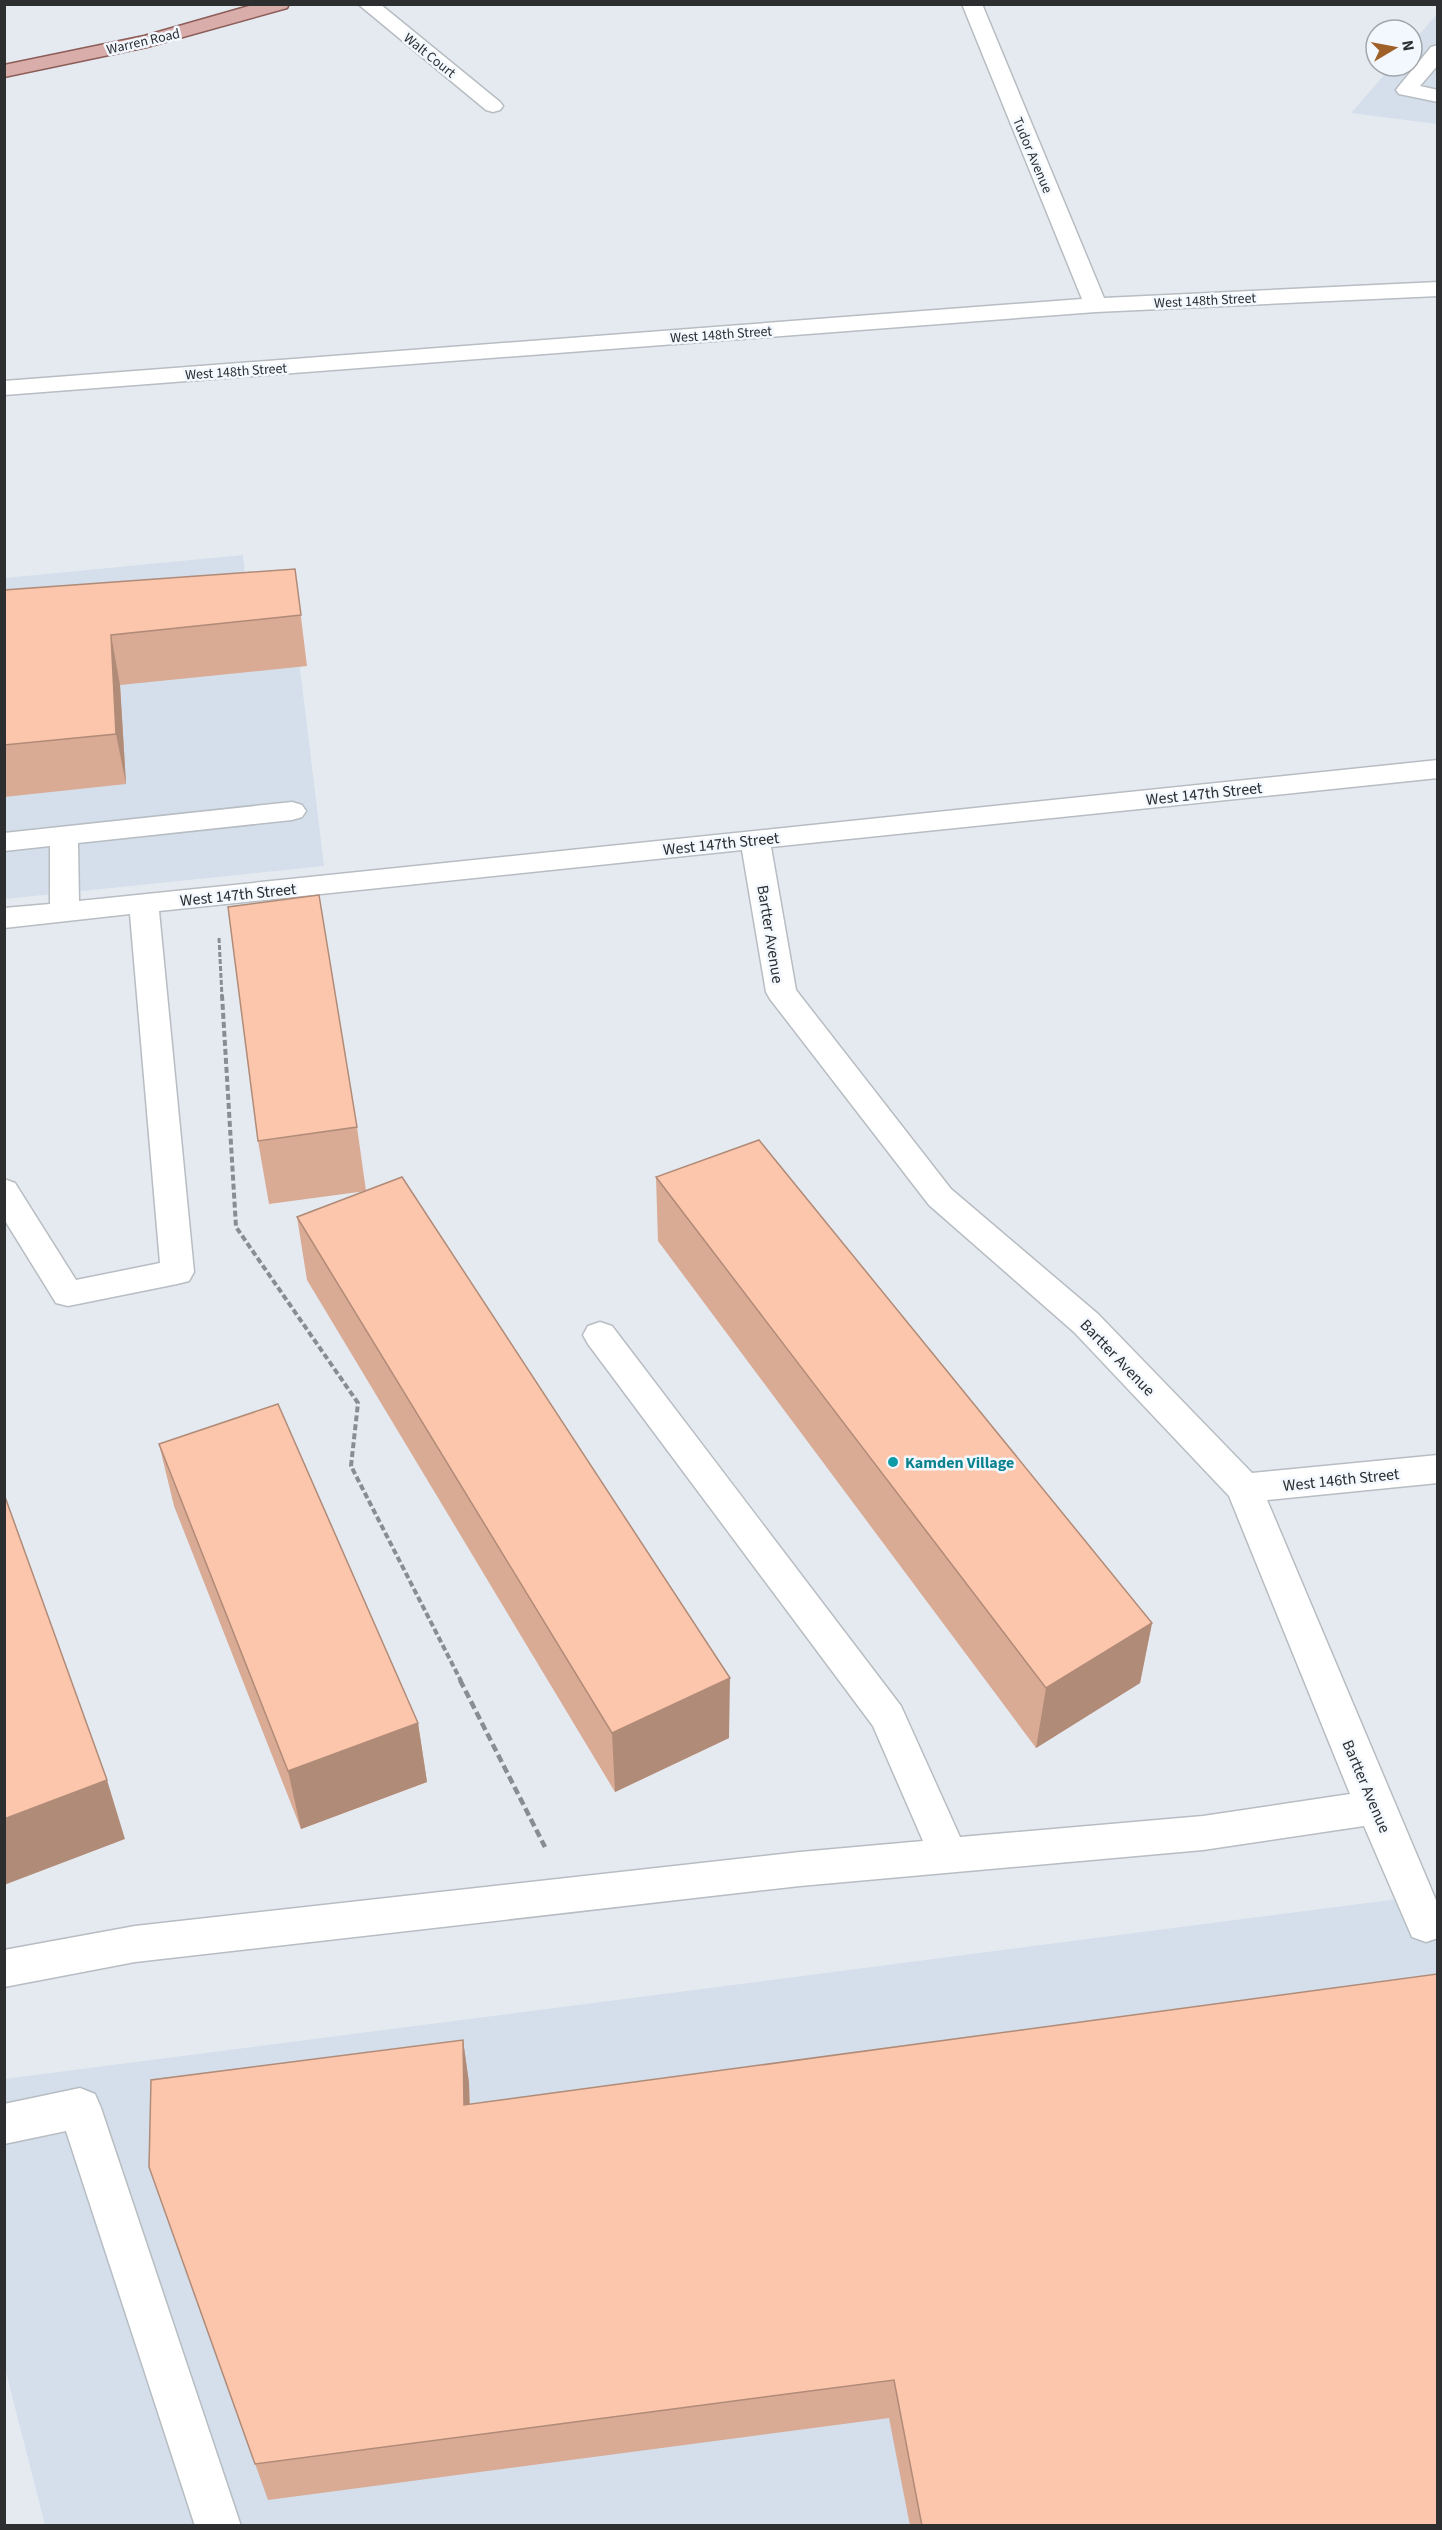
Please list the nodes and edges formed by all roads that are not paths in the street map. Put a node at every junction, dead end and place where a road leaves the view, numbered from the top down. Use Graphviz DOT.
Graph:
graph roads {
  1 [pos="280,4"];
  2 [pos="367,4"];
  3 [pos="972,4"];
  4 [pos="1437,51"];
  5 [pos="4,71"];
  6 [pos="1437,96"];
  7 [pos="493,106"];
  8 [pos="1437,289"];
  9 [pos="1096,305"];
  10 [pos="4,388"];
  11 [pos="1437,769"];
  12 [pos="292,811"];
  13 [pos="64,836"];
  14 [pos="755,840"];
  15 [pos="4,842"];
  16 [pos="144,903"];
  17 [pos="65,912"];
  18 [pos="4,918"];
  19 [pos="4,1191"];
  20 [pos="600,1335"];
  21 [pos="1437,1469"];
  22 [pos="1244,1488"];
  23 [pos="1375,1807"];
  24 [pos="949,1856"];
  25 [pos="1426,1924"];
  26 [pos="4,1970"];
  27 [pos="4,2124"];
  28 [pos="218,2526"];
  1 -- 5 [label="main road, Warren Road"];
  2 -- 7 [label="street, Walt Court"];
  3 -- 9 [label="street, Tudor Avenue"];
  4 -- 6 [label="street"];
  8 -- 9 [label="street, West 148th Street"];
  9 -- 10 [label="street, West 148th Street"];
  11 -- 14 [label="street, West 147th Street"];
  12 -- 13 [label="street"];
  13 -- 15 [label="street"];
  13 -- 17 [label="street"];
  14 -- 16 [label="street, West 147th Street"];
  14 -- 22 [label="street, Bartter Avenue"];
  16 -- 17 [label="street, West 147th Street"];
  16 -- 19 [label="street"];
  17 -- 18 [label="street, West 147th Street"];
  20 -- 24 [label="street"];
  21 -- 22 [label="street, West 146th Street"];
  22 -- 23 [label="street, Bartter Avenue"];
  23 -- 24 [label="street"];
  23 -- 25 [label="street, Bartter Avenue"];
  24 -- 26 [label="street"];
  27 -- 28 [label="street"];
}
